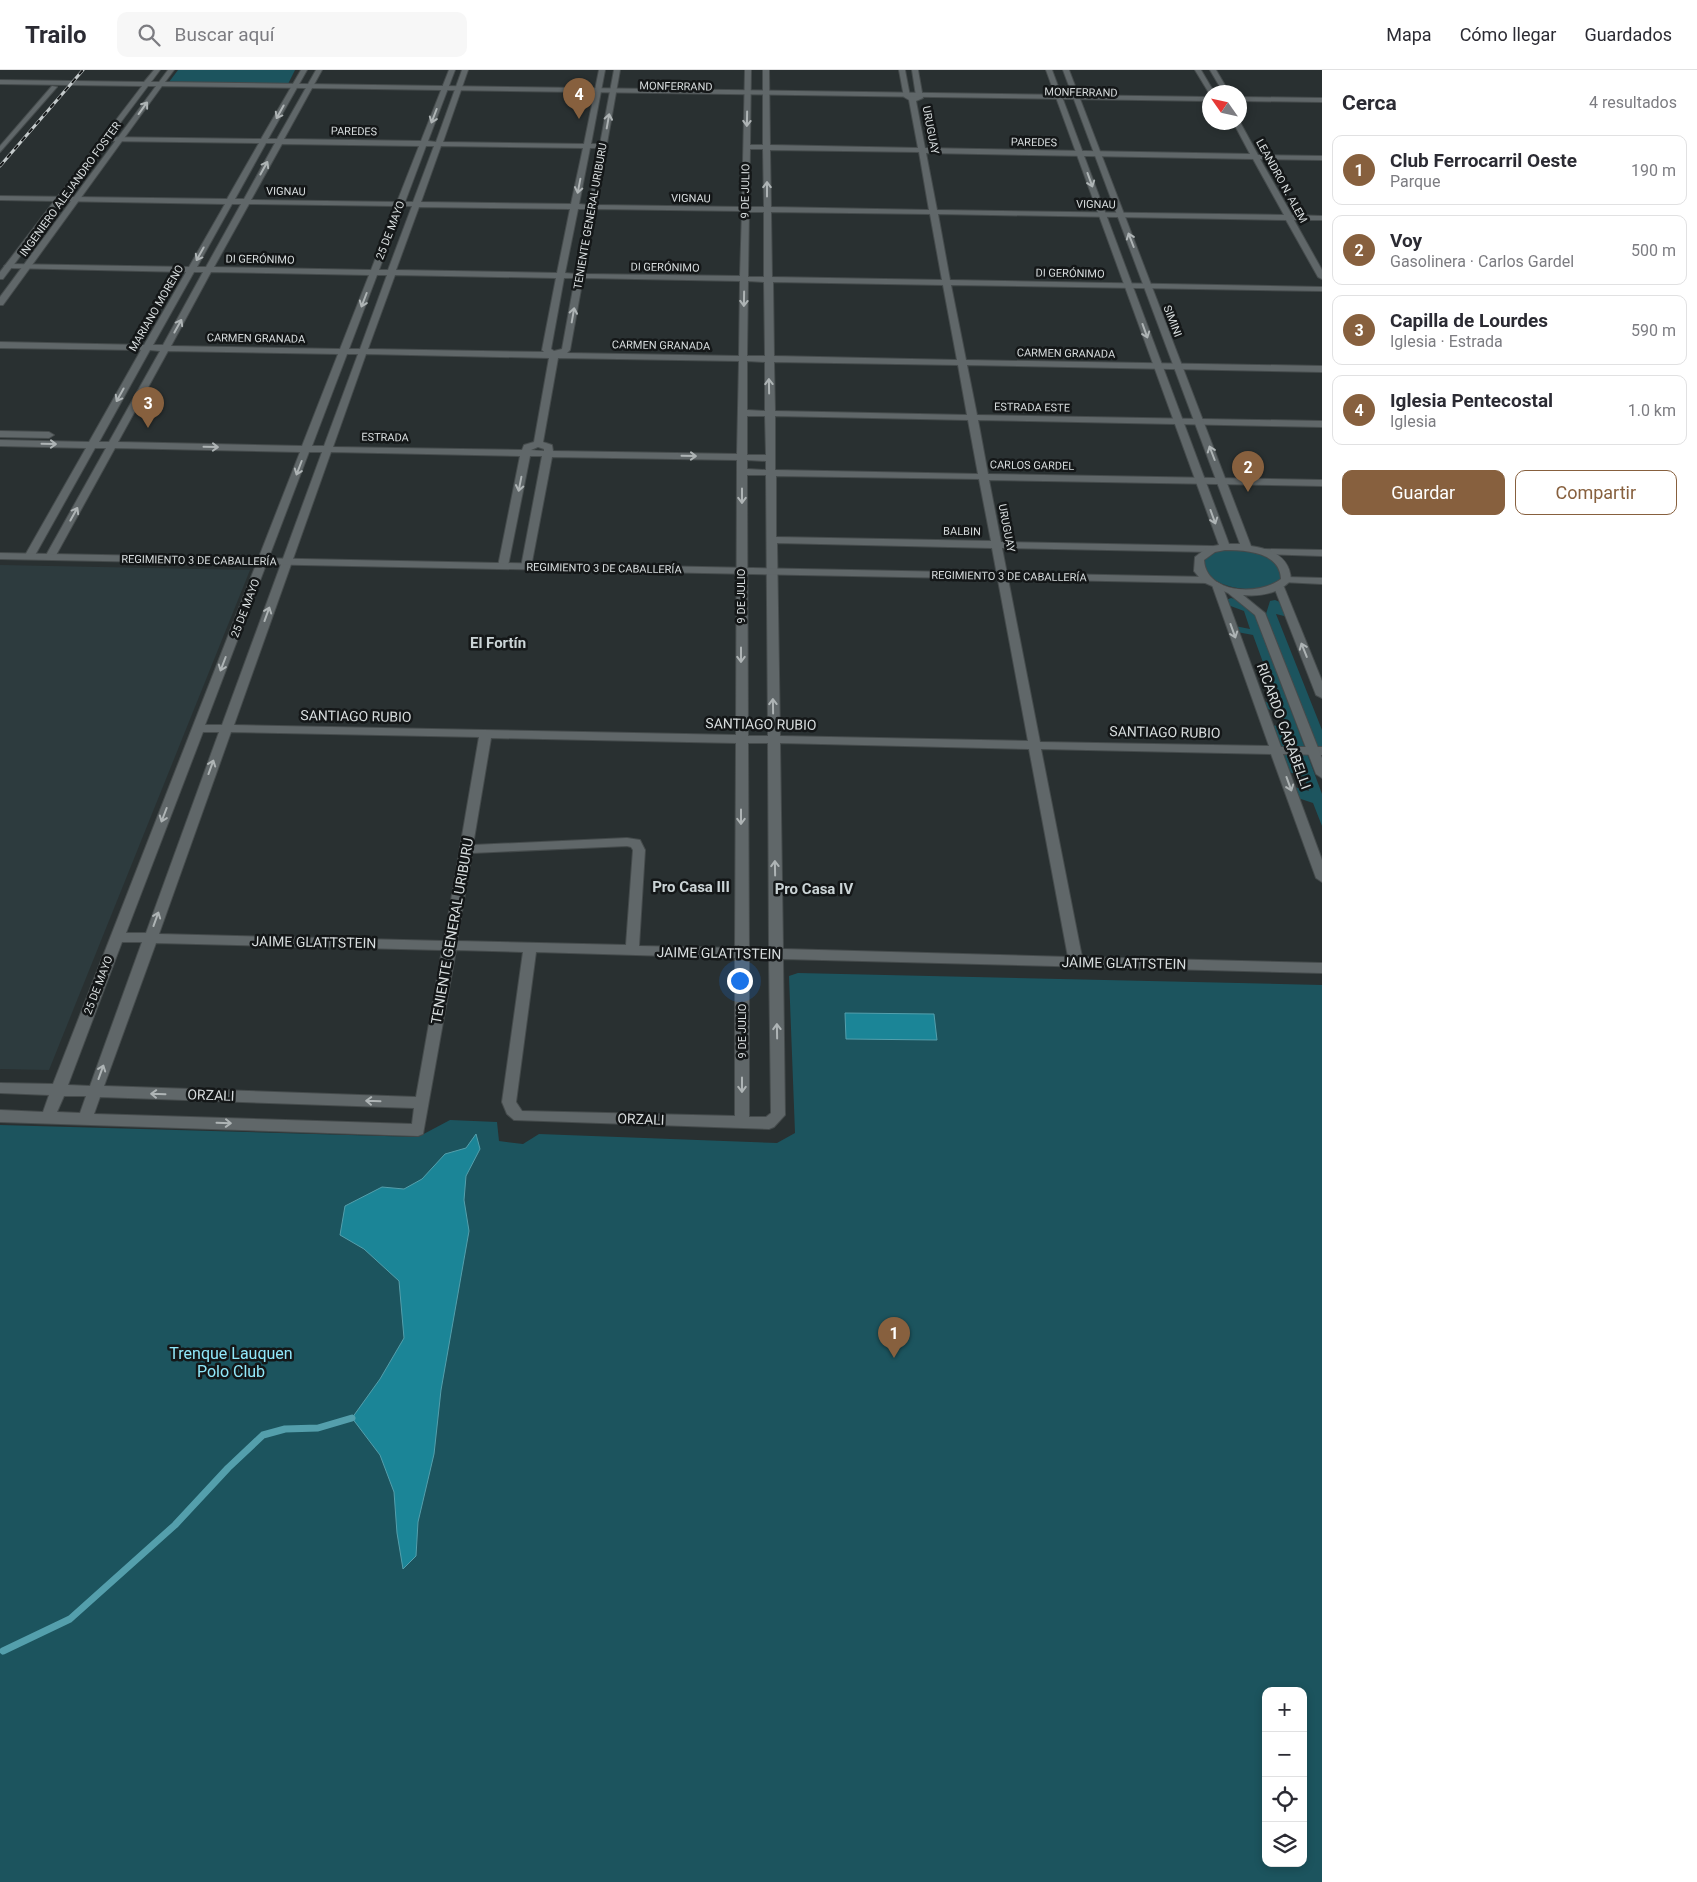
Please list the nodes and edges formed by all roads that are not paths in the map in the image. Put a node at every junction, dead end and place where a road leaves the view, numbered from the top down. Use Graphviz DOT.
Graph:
graph roads {
  1 [pos="157,70"];
  2 [pos="171,70"];
  3 [pos="304,70"];
  4 [pos="318,70"];
  5 [pos="452,70"];
  6 [pos="465,70"];
  7 [pos="602,70"];
  8 [pos="617,70"];
  9 [pos="748,70"];
  10 [pos="766,70"];
  11 [pos="902,70"];
  12 [pos="915,70"];
  13 [pos="1050,70"];
  14 [pos="1066,70"];
  15 [pos="1198,70"];
  16 [pos="1212,70"];
  17 [pos="0,82"];
  18 [pos="70,85"];
  19 [pos="1207,85"];
  20 [pos="1222,85"];
  21 [pos="145,86"];
  22 [pos="159,86"];
  23 [pos="0,87"];
  24 [pos="54,87"];
  25 [pos="293,88"];
  26 [pos="308,88"];
  27 [pos="444,90"];
  28 [pos="458,91"];
  29 [pos="597,92"];
  30 [pos="613,93"];
  31 [pos="747,95"];
  32 [pos="767,95"];
  33 [pos="913,96"];
  34 [pos="1060,99"];
  35 [pos="1077,99"];
  36 [pos="1202,99"];
  37 [pos="1247,99"];
  38 [pos="1322,100"];
  39 [pos="1202,103"];
  40 [pos="1247,104"];
  41 [pos="1322,105"];
  42 [pos="1240,130"];
  43 [pos="105,139"];
  44 [pos="121,139"];
  45 [pos="264,141"];
  46 [pos="280,141"];
  47 [pos="424,143"];
  48 [pos="438,143"];
  49 [pos="587,145"];
  50 [pos="603,146"];
  51 [pos="746,147"];
  52 [pos="767,147"];
  53 [pos="0,150"];
  54 [pos="923,150"];
  55 [pos="1080,154"];
  56 [pos="1098,154"];
  57 [pos="1255,157"];
  58 [pos="1322,158"];
  59 [pos="0,198"];
  60 [pos="59,199"];
  61 [pos="76,199"];
  62 [pos="229,202"];
  63 [pos="246,202"];
  64 [pos="400,204"];
  65 [pos="416,205"];
  66 [pos="574,207"];
  67 [pos="592,208"];
  68 [pos="745,210"];
  69 [pos="767,210"];
  70 [pos="935,213"];
  71 [pos="1103,215"];
  72 [pos="1121,215"];
  73 [pos="1289,218"];
  74 [pos="1322,218"];
  75 [pos="8,266"];
  76 [pos="26,267"];
  77 [pos="191,270"];
  78 [pos="209,270"];
  79 [pos="374,273"];
  80 [pos="391,273"];
  81 [pos="561,276"];
  82 [pos="580,276"];
  83 [pos="0,277"];
  84 [pos="1322,277"];
  85 [pos="744,279"];
  86 [pos="768,280"];
  87 [pos="949,283"];
  88 [pos="1128,286"];
  89 [pos="1148,286"];
  90 [pos="1322,288"];
  91 [pos="0,303"];
  92 [pos="0,345"];
  93 [pos="147,347"];
  94 [pos="166,348"];
  95 [pos="344,351"];
  96 [pos="362,351"];
  97 [pos="554,355"];
  98 [pos="742,358"];
  99 [pos="768,359"];
  100 [pos="964,362"];
  101 [pos="1158,366"];
  102 [pos="1178,366"];
  103 [pos="1322,369"];
  104 [pos="742,413"];
  105 [pos="769,414"];
  106 [pos="974,418"];
  107 [pos="1178,421"];
  108 [pos="1200,422"];
  109 [pos="1322,424"];
  110 [pos="0,434"];
  111 [pos="97,436"];
  112 [pos="117,436"];
  113 [pos="0,443"];
  114 [pos="308,444"];
  115 [pos="328,444"];
  116 [pos="538,444"];
  117 [pos="92,445"];
  118 [pos="112,445"];
  119 [pos="526,452"];
  120 [pos="548,452"];
  121 [pos="742,452"];
  122 [pos="770,453"];
  123 [pos="742,472"];
  124 [pos="770,472"];
  125 [pos="985,477"];
  126 [pos="1200,481"];
  127 [pos="1222,481"];
  128 [pos="1322,483"];
  129 [pos="771,540"];
  130 [pos="998,545"];
  131 [pos="1225,547"];
  132 [pos="0,548"];
  133 [pos="1247,548"];
  134 [pos="1212,550"];
  135 [pos="31,552"];
  136 [pos="1264,552"];
  137 [pos="53,553"];
  138 [pos="1322,553"];
  139 [pos="0,556"];
  140 [pos="265,558"];
  141 [pos="287,558"];
  142 [pos="504,562"];
  143 [pos="527,563"];
  144 [pos="741,567"];
  145 [pos="771,568"];
  146 [pos="1003,572"];
  147 [pos="1200,572"];
  148 [pos="1322,574"];
  149 [pos="1322,581"];
  150 [pos="1281,583"];
  151 [pos="1216,584"];
  152 [pos="1260,613"];
  153 [pos="1322,695"];
  154 [pos="198,728"];
  155 [pos="225,728"];
  156 [pos="486,733"];
  157 [pos="742,738"];
  158 [pos="774,739"];
  159 [pos="1035,744"];
  160 [pos="1276,750"];
  161 [pos="1318,750"];
  162 [pos="1322,774"];
  163 [pos="466,849"];
  164 [pos="1322,878"];
  165 [pos="116,937"];
  166 [pos="149,938"];
  167 [pos="449,946"];
  168 [pos="530,948"];
  169 [pos="632,950"];
  170 [pos="742,953"];
  171 [pos="776,954"];
  172 [pos="1076,962"];
  173 [pos="1322,968"];
  174 [pos="0,1088"];
  175 [pos="58,1090"];
  176 [pos="94,1091"];
  177 [pos="422,1103"];
  178 [pos="778,1115"];
  179 [pos="0,1116"];
  180 [pos="48,1117"];
  181 [pos="85,1118"];
  182 [pos="742,1122"];
  183 [pos="418,1130"];
  1 -- 21 [label="street"];
  2 -- 22 [label="street, INGENIERO ALEJANDRO FOSTER"];
  3 -- 25 [label="street, MARIANO MORENO"];
  4 -- 26 [label="street, MARIANO MORENO"];
  5 -- 27 [label="street, 25 DE MAYO"];
  6 -- 28 [label="street, 25 DE MAYO"];
  7 -- 29 [label="street, TENIENTE GENERAL URIBURU"];
  8 -- 30 [label="street, TENIENTE GENERAL URIBURU"];
  9 -- 31 [label="street, 9 DE JULIO"];
  10 -- 32 [label="street, 9 DE JULIO"];
  11 -- 33 [label="street, URUGUAY"];
  12 -- 33 [label="street, URUGUAY"];
  13 -- 34 [label="street"];
  14 -- 35 [label="street, SIMINI"];
  15 -- 19 [label="street"];
  16 -- 20 [label="street"];
  17 -- 18 [label="street"];
  18 -- 21 [label="street, MONFERRAND"];
  18 -- 24 [label="street"];
  21 -- 22 [label="street, MONFERRAND"];
  21 -- 43 [label="street, INGENIERO ALEJANDRO FOSTER"];
  22 -- 25 [label="street, MONFERRAND"];
  44 -- 22 [label="street, INGENIERO ALEJANDRO FOSTER, one-way"];
  23 -- 24 [label="street"];
  24 -- 53 [label="street"];
  25 -- 26 [label="street, MONFERRAND"];
  25 -- 45 [label="street, MARIANO MORENO, one-way"];
  26 -- 27 [label="street, MONFERRAND"];
  26 -- 46 [label="street, MARIANO MORENO"];
  27 -- 28 [label="street, MONFERRAND"];
  27 -- 47 [label="street, 25 DE MAYO, one-way"];
  28 -- 29 [label="street, MONFERRAND"];
  28 -- 48 [label="street, 25 DE MAYO"];
  29 -- 30 [label="street, MONFERRAND"];
  29 -- 49 [label="street, TENIENTE GENERAL URIBURU"];
  30 -- 31 [label="street, MONFERRAND"];
  50 -- 30 [label="street, TENIENTE GENERAL URIBURU, one-way"];
  31 -- 32 [label="street, MONFERRAND"];
  31 -- 51 [label="street, 9 DE JULIO, one-way"];
  32 -- 33 [label="street, MONFERRAND"];
  32 -- 52 [label="street, 9 DE JULIO"];
  33 -- 34 [label="street, MONFERRAND"];
  33 -- 54 [label="street, URUGUAY"];
  34 -- 35 [label="street, MONFERRAND"];
  34 -- 55 [label="street"];
  35 -- 36 [label="street, MONFERRAND"];
  35 -- 39 [label="street, MONFERRAND"];
  35 -- 56 [label="street, SIMINI"];
  37 -- 38 [label="street"];
  40 -- 41 [label="street"];
  42 -- 57 [label="street, LEANDRO N. ALEM"];
  43 -- 44 [label="street, PAREDES"];
  43 -- 60 [label="street, INGENIERO ALEJANDRO FOSTER"];
  44 -- 45 [label="street, PAREDES"];
  44 -- 61 [label="street, INGENIERO ALEJANDRO FOSTER"];
  45 -- 46 [label="street, PAREDES"];
  45 -- 62 [label="street, MARIANO MORENO"];
  46 -- 47 [label="street, PAREDES"];
  63 -- 46 [label="street, MARIANO MORENO, one-way"];
  47 -- 48 [label="street, PAREDES"];
  47 -- 64 [label="street, 25 DE MAYO"];
  48 -- 49 [label="street, PAREDES"];
  48 -- 65 [label="street, 25 DE MAYO"];
  49 -- 50 [label="street, PAREDES"];
  49 -- 66 [label="street, TENIENTE GENERAL URIBURU, one-way"];
  50 -- 67 [label="street, TENIENTE GENERAL URIBURU"];
  51 -- 52 [label="street, PAREDES"];
  51 -- 68 [label="street, 9 DE JULIO"];
  52 -- 54 [label="street, PAREDES"];
  69 -- 52 [label="street, 9 DE JULIO, one-way"];
  54 -- 55 [label="street, PAREDES"];
  54 -- 70 [label="street, URUGUAY"];
  55 -- 56 [label="street, PAREDES"];
  55 -- 71 [label="street, one-way"];
  56 -- 57 [label="street, PAREDES"];
  56 -- 72 [label="street, SIMINI"];
  57 -- 58 [label="street, PAREDES"];
  57 -- 73 [label="street, LEANDRO N. ALEM"];
  59 -- 60 [label="street, VIGNAU"];
  60 -- 61 [label="street, VIGNAU"];
  60 -- 75 [label="street, INGENIERO ALEJANDRO FOSTER"];
  61 -- 62 [label="street, VIGNAU"];
  61 -- 76 [label="street, INGENIERO ALEJANDRO FOSTER"];
  62 -- 63 [label="street, VIGNAU"];
  62 -- 77 [label="street, MARIANO MORENO, one-way"];
  63 -- 64 [label="street, VIGNAU"];
  63 -- 78 [label="street, MARIANO MORENO"];
  64 -- 65 [label="street, VIGNAU"];
  64 -- 79 [label="street, 25 DE MAYO"];
  65 -- 66 [label="street, VIGNAU"];
  65 -- 80 [label="street, 25 DE MAYO"];
  66 -- 67 [label="street, VIGNAU"];
  66 -- 81 [label="street, TENIENTE GENERAL URIBURU"];
  67 -- 68 [label="street, VIGNAU"];
  67 -- 82 [label="street, TENIENTE GENERAL URIBURU"];
  68 -- 69 [label="street, VIGNAU"];
  68 -- 85 [label="street, 9 DE JULIO"];
  69 -- 70 [label="street, VIGNAU"];
  69 -- 86 [label="street, 9 DE JULIO"];
  70 -- 71 [label="street, VIGNAU"];
  70 -- 87 [label="street, URUGUAY"];
  71 -- 72 [label="street, VIGNAU"];
  71 -- 88 [label="street"];
  72 -- 73 [label="street, VIGNAU"];
  89 -- 72 [label="street, SIMINI, one-way"];
  73 -- 74 [label="street, VIGNAU"];
  73 -- 84 [label="street, LEANDRO N. ALEM"];
  75 -- 76 [label="street, DI GERÓNIMO"];
  75 -- 83 [label="street, INGENIERO ALEJANDRO FOSTER"];
  76 -- 77 [label="street, DI GERÓNIMO"];
  76 -- 91 [label="street, INGENIERO ALEJANDRO FOSTER"];
  77 -- 78 [label="street, DI GERÓNIMO"];
  77 -- 93 [label="street, MARIANO MORENO"];
  78 -- 79 [label="street, DI GERÓNIMO"];
  94 -- 78 [label="street, MARIANO MORENO, one-way"];
  79 -- 80 [label="street, DI GERÓNIMO"];
  79 -- 95 [label="street, 25 DE MAYO, one-way"];
  80 -- 81 [label="street, DI GERÓNIMO"];
  80 -- 96 [label="street, 25 DE MAYO"];
  81 -- 82 [label="street, DI GERÓNIMO"];
  81 -- 97 [label="street, TENIENTE GENERAL URIBURU"];
  82 -- 85 [label="street, DI GERÓNIMO"];
  97 -- 82 [label="street, TENIENTE GENERAL URIBURU, one-way"];
  85 -- 86 [label="street, DI GERÓNIMO"];
  85 -- 98 [label="street, 9 DE JULIO, one-way"];
  86 -- 87 [label="street, DI GERÓNIMO"];
  86 -- 99 [label="street, 9 DE JULIO"];
  87 -- 88 [label="street, DI GERÓNIMO"];
  87 -- 100 [label="street, URUGUAY"];
  88 -- 89 [label="street, DI GERÓNIMO"];
  88 -- 101 [label="street, one-way"];
  89 -- 90 [label="street, DI GERÓNIMO"];
  89 -- 102 [label="street, SIMINI"];
  92 -- 93 [label="street, CARMEN GRANADA"];
  93 -- 94 [label="street, CARMEN GRANADA"];
  93 -- 111 [label="street, MARIANO MORENO, one-way"];
  94 -- 95 [label="street, CARMEN GRANADA"];
  94 -- 112 [label="street, MARIANO MORENO"];
  95 -- 96 [label="street, CARMEN GRANADA"];
  95 -- 114 [label="street, 25 DE MAYO"];
  96 -- 97 [label="street, CARMEN GRANADA"];
  96 -- 115 [label="street, 25 DE MAYO"];
  97 -- 98 [label="street, CARMEN GRANADA"];
  97 -- 116 [label="street, TENIENTE GENERAL URIBURU"];
  98 -- 99 [label="street, CARMEN GRANADA"];
  98 -- 104 [label="street, 9 DE JULIO"];
  99 -- 100 [label="street, CARMEN GRANADA"];
  105 -- 99 [label="street, 9 DE JULIO, one-way"];
  100 -- 101 [label="street, CARMEN GRANADA"];
  100 -- 106 [label="street, URUGUAY"];
  101 -- 102 [label="street, CARMEN GRANADA"];
  101 -- 107 [label="street"];
  102 -- 103 [label="street, CARMEN GRANADA"];
  102 -- 108 [label="street, SIMINI"];
  104 -- 105 [label="street, ESTRADA ESTE"];
  104 -- 121 [label="street, 9 DE JULIO"];
  105 -- 106 [label="street, ESTRADA ESTE"];
  105 -- 122 [label="street, 9 DE JULIO"];
  106 -- 107 [label="street, ESTRADA ESTE"];
  106 -- 125 [label="street, URUGUAY"];
  107 -- 108 [label="street, ESTRADA ESTE"];
  107 -- 126 [label="street"];
  108 -- 109 [label="street, ESTRADA ESTE"];
  127 -- 108 [label="street, SIMINI, one-way"];
  110 -- 111 [label="street, ESTRADA"];
  111 -- 112 [label="street, ESTRADA"];
  111 -- 117 [label="street, MARIANO MORENO"];
  112 -- 114 [label="street, ESTRADA"];
  112 -- 118 [label="street, MARIANO MORENO"];
  113 -- 117 [label="street, ESTRADA, one-way"];
  114 -- 115 [label="street, ESTRADA"];
  118 -- 114 [label="street, ESTRADA, one-way"];
  114 -- 140 [label="street, 25 DE MAYO, one-way"];
  115 -- 116 [label="street, ESTRADA"];
  115 -- 119 [label="street, ESTRADA"];
  115 -- 141 [label="street, 25 DE MAYO"];
  116 -- 119 [label="street"];
  116 -- 120 [label="street"];
  116 -- 121 [label="street, ESTRADA"];
  117 -- 118 [label="street, ESTRADA"];
  117 -- 135 [label="street, MARIANO MORENO"];
  137 -- 118 [label="street, MARIANO MORENO, one-way"];
  119 -- 120 [label="street, ESTRADA"];
  119 -- 142 [label="street, one-way"];
  120 -- 121 [label="street, ESTRADA, one-way"];
  120 -- 143 [label="street"];
  121 -- 122 [label="street, ESTRADA"];
  121 -- 123 [label="street, 9 DE JULIO"];
  122 -- 124 [label="street, 9 DE JULIO"];
  123 -- 124 [label="street, CARLOS GARDEL"];
  123 -- 144 [label="street, 9 DE JULIO, one-way"];
  124 -- 125 [label="street, CARLOS GARDEL"];
  124 -- 129 [label="street, 9 DE JULIO"];
  125 -- 126 [label="street, CARLOS GARDEL"];
  125 -- 130 [label="street, URUGUAY"];
  126 -- 127 [label="street, CARLOS GARDEL"];
  126 -- 131 [label="street, one-way"];
  127 -- 128 [label="street, CARLOS GARDEL"];
  127 -- 133 [label="street, SIMINI"];
  129 -- 130 [label="street, BALBIN"];
  129 -- 145 [label="street, 9 DE JULIO"];
  130 -- 134 [label="street, BALBIN"];
  130 -- 146 [label="street, URUGUAY"];
  131 -- 133 [label="street, BALBIN"];
  131 -- 134 [label="street, BALBIN"];
  132 -- 135 [label="street, REGIMIENTO 3 DE CABALLERÍA"];
  133 -- 136 [label="street, BALBIN"];
  134 -- 147 [label="street"];
  135 -- 137 [label="street, REGIMIENTO 3 DE CABALLERÍA"];
  135 -- 139 [label="street, REGIMIENTO 3 DE CABALLERÍA"];
  136 -- 138 [label="street"];
  136 -- 150 [label="street"];
  137 -- 140 [label="street, REGIMIENTO 3 DE CABALLERÍA"];
  140 -- 141 [label="street, REGIMIENTO 3 DE CABALLERÍA"];
  140 -- 154 [label="street, 25 DE MAYO, one-way"];
  141 -- 142 [label="street, REGIMIENTO 3 DE CABALLERÍA"];
  155 -- 141 [label="street, 25 DE MAYO, one-way"];
  142 -- 143 [label="street, REGIMIENTO 3 DE CABALLERÍA"];
  143 -- 144 [label="street, REGIMIENTO 3 DE CABALLERÍA"];
  144 -- 145 [label="street, REGIMIENTO 3 DE CABALLERÍA"];
  144 -- 157 [label="street, 9 DE JULIO, one-way"];
  145 -- 146 [label="street, REGIMIENTO 3 DE CABALLERÍA"];
  158 -- 145 [label="street, 9 DE JULIO, one-way"];
  146 -- 147 [label="street, REGIMIENTO 3 DE CABALLERÍA"];
  146 -- 151 [label="street, REGIMIENTO 3 DE CABALLERÍA"];
  146 -- 159 [label="street, URUGUAY"];
  147 -- 151 [label="street"];
  148 -- 150 [label="street"];
  149 -- 150 [label="street"];
  150 -- 151 [label="street, REGIMIENTO 3 DE CABALLERÍA"];
  150 -- 152 [label="street"];
  153 -- 150 [label="street, one-way"];
  151 -- 152 [label="street"];
  151 -- 160 [label="street, RICARDO CARABELLI, one-way"];
  152 -- 161 [label="street"];
  154 -- 155 [label="street, SANTIAGO RUBIO"];
  154 -- 165 [label="street, 25 DE MAYO, one-way"];
  155 -- 156 [label="street, SANTIAGO RUBIO"];
  166 -- 155 [label="street, 25 DE MAYO, one-way"];
  156 -- 157 [label="street, SANTIAGO RUBIO"];
  156 -- 163 [label="street, TENIENTE GENERAL URIBURU"];
  157 -- 158 [label="street, SANTIAGO RUBIO"];
  157 -- 170 [label="street, 9 DE JULIO, one-way"];
  158 -- 159 [label="street, SANTIAGO RUBIO"];
  171 -- 158 [label="street, 9 DE JULIO, one-way"];
  159 -- 160 [label="street, SANTIAGO RUBIO"];
  159 -- 172 [label="street, URUGUAY"];
  160 -- 161 [label="street, SANTIAGO RUBIO"];
  160 -- 164 [label="street, RICARDO CARABELLI, one-way"];
  161 -- 162 [label="street"];
  163 -- 167 [label="street, TENIENTE GENERAL URIBURU"];
  163 -- 169 [label="street"];
  165 -- 166 [label="street, JAIME GLATTSTEIN"];
  165 -- 175 [label="street, 25 DE MAYO"];
  166 -- 167 [label="street, JAIME GLATTSTEIN"];
  176 -- 166 [label="street, 25 DE MAYO, one-way"];
  167 -- 168 [label="street, JAIME GLATTSTEIN"];
  167 -- 177 [label="street, TENIENTE GENERAL URIBURU"];
  168 -- 169 [label="street, JAIME GLATTSTEIN"];
  168 -- 182 [label="street, ORZALI"];
  169 -- 170 [label="street, JAIME GLATTSTEIN"];
  170 -- 171 [label="street, JAIME GLATTSTEIN"];
  170 -- 182 [label="street, 9 DE JULIO, one-way"];
  171 -- 172 [label="street, JAIME GLATTSTEIN"];
  178 -- 171 [label="street, 9 DE JULIO, one-way"];
  172 -- 173 [label="street, JAIME GLATTSTEIN"];
  174 -- 175 [label="street, ORZALI"];
  175 -- 176 [label="street, ORZALI"];
  175 -- 180 [label="street, 25 DE MAYO"];
  177 -- 176 [label="street, ORZALI, one-way"];
  176 -- 181 [label="street, 25 DE MAYO"];
  177 -- 183 [label="street, TENIENTE GENERAL URIBURU"];
  178 -- 182 [label="street, ORZALI"];
  179 -- 180 [label="street, ORZALI"];
  180 -- 181 [label="street, ORZALI"];
  181 -- 183 [label="street, ORZALI, one-way"];
}
